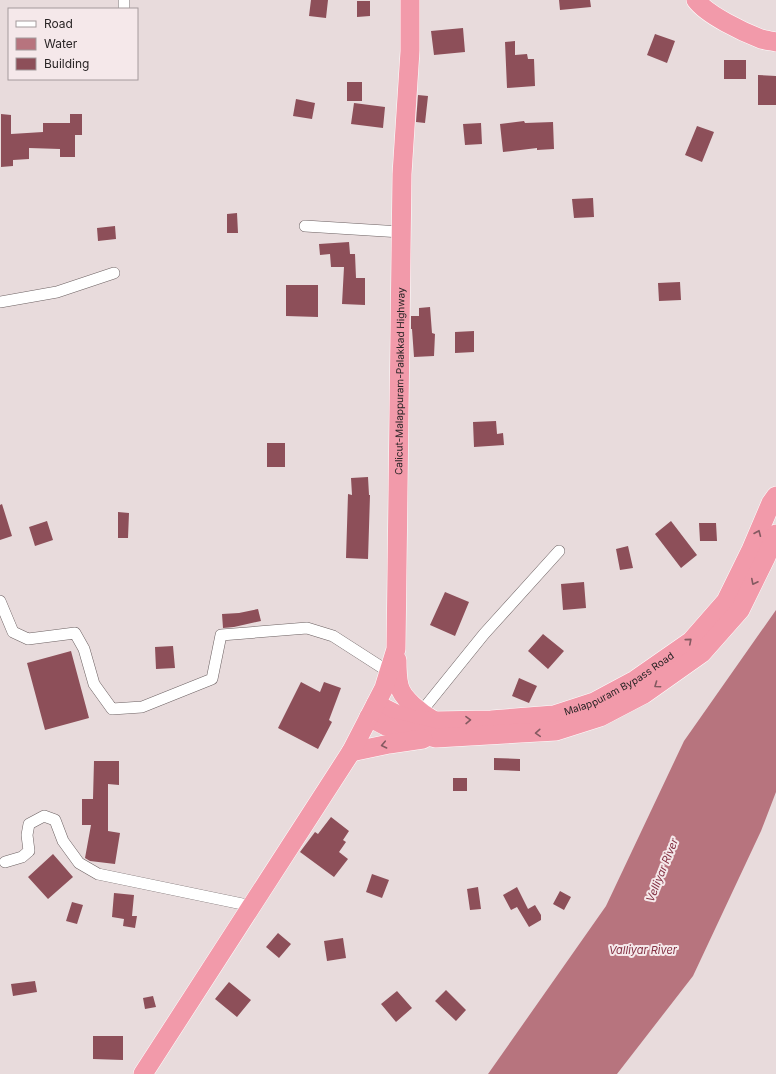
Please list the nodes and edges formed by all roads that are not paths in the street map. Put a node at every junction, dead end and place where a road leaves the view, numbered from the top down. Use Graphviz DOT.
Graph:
graph roads {
  1 [pos="410,0"];
  2 [pos="696,0"];
  3 [pos="776,42"];
  4 [pos="305,226"];
  5 [pos="401,232"];
  6 [pos="114,273"];
  7 [pos="0,302"];
  8 [pos="776,496"];
  9 [pos="776,534"];
  10 [pos="559,551"];
  11 [pos="0,601"];
  12 [pos="396,649"];
  13 [pos="389,672"];
  14 [pos="373,710"];
  15 [pos="430,724"];
  16 [pos="351,752"];
  17 [pos="5,862"];
  18 [pos="252,906"];
  19 [pos="143,1074"];
  1 -- 5 [label="highway, Calicut-Malappuram-Palakkad Highway"];
  2 -- 3 [label="highway"];
  4 -- 5 [label="street"];
  5 -- 12 [label="highway, Calicut-Malappuram-Palakkad Highway"];
  6 -- 7 [label="street"];
  15 -- 8 [label="highway, Malappuram Bypass Road, one-way"];
  9 -- 15 [label="highway, Malappuram Bypass Road, one-way"];
  10 -- 15 [label="street"];
  11 -- 13 [label="street"];
  12 -- 13 [label="highway, Calicut-Malappuram-Palakkad Highway"];
  12 -- 15 [label="highway"];
  13 -- 14 [label="highway, Calicut-Malappuram-Palakkad Highway"];
  14 -- 15 [label="highway, Malappuram Bypass Road"];
  14 -- 16 [label="highway, Calicut-Malappuram-Palakkad Highway"];
  15 -- 16 [label="highway, one-way"];
  16 -- 18 [label="highway, Calicut-Malappuram-Palakkad Highway"];
  17 -- 18 [label="street"];
  18 -- 19 [label="highway, Calicut-Malappuram-Palakkad Highway"];
}
